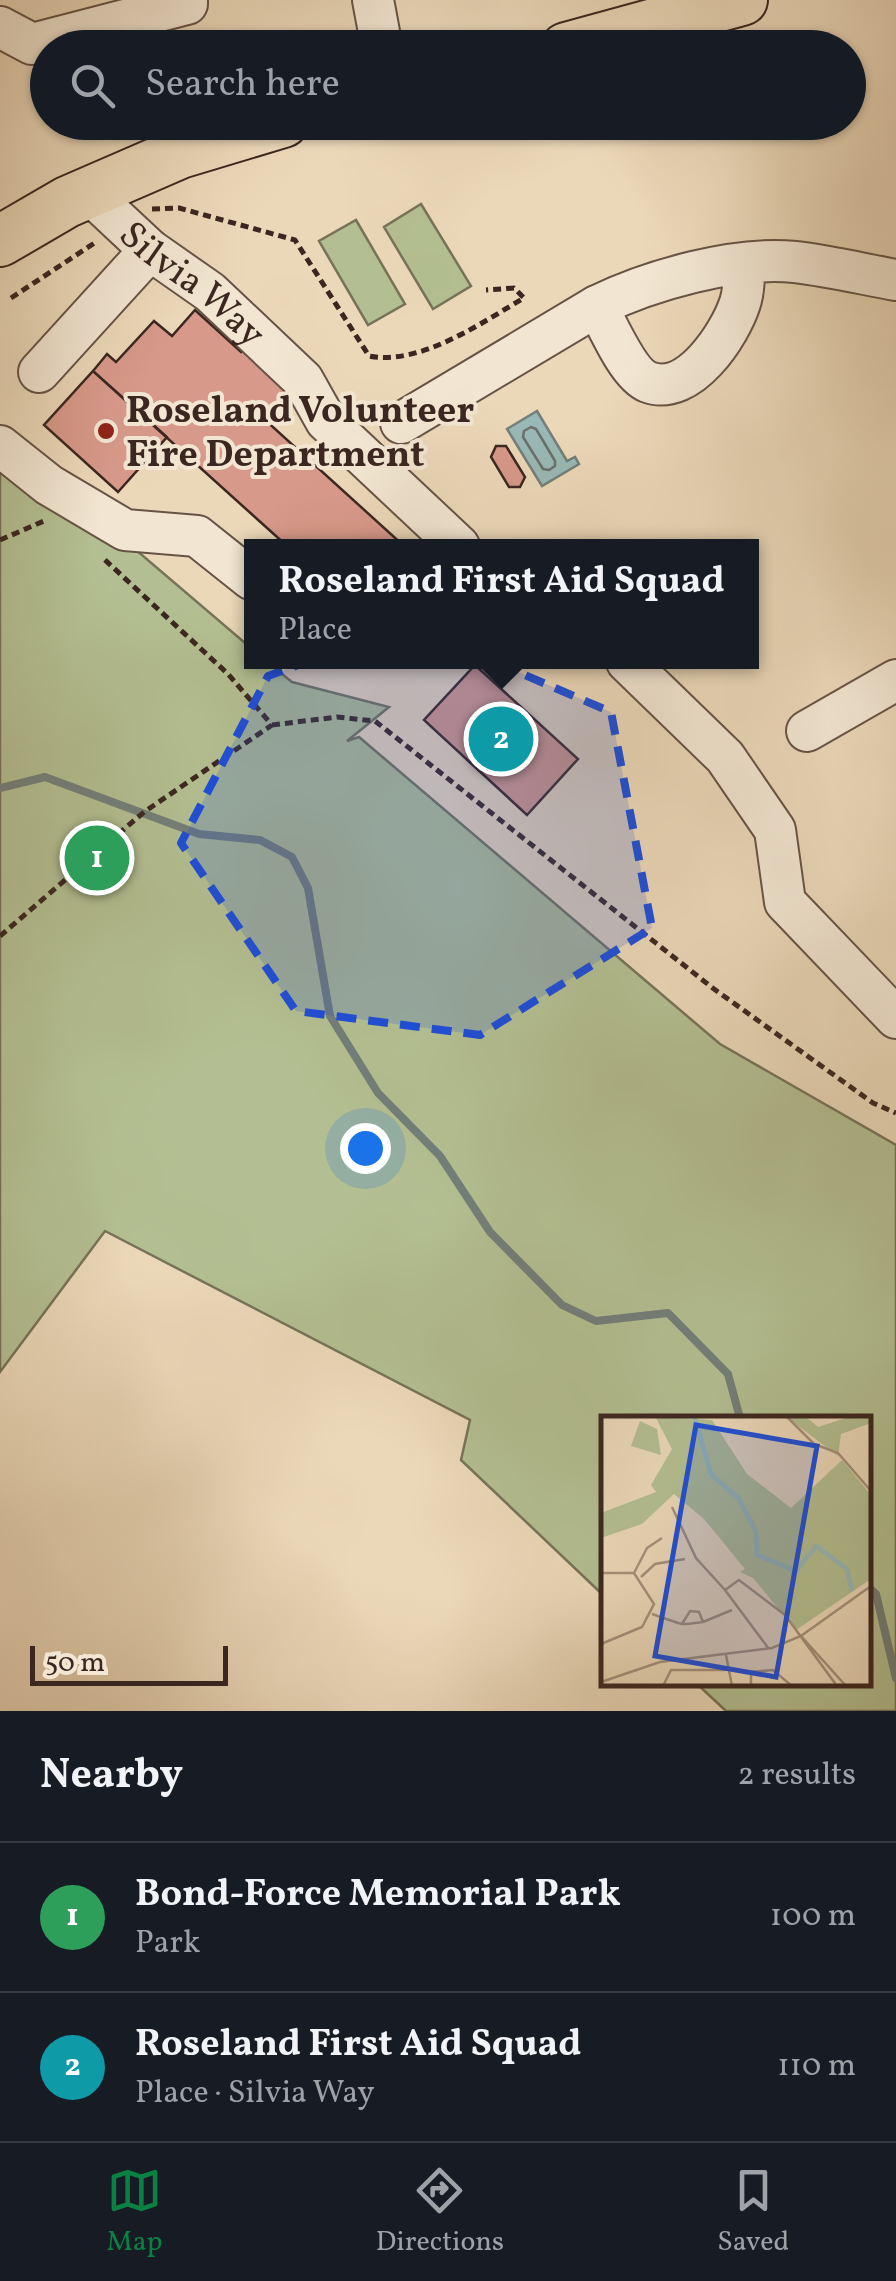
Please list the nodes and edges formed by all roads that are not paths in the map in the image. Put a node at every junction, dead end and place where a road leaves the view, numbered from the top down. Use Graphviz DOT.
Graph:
graph roads {
  1 [pos="186,0"];
  2 [pos="373,0"];
  3 [pos="742,0"];
  4 [pos="0,26"];
  5 [pos="87,30"];
  6 [pos="379,30"];
  7 [pos="632,30"];
  8 [pos="30,43"];
  9 [pos="225,140"];
  10 [pos="121,223"];
  11 [pos="0,241"];
  12 [pos="744,265"];
  13 [pos="896,280"];
  14 [pos="597,306"];
  15 [pos="39,372"];
  16 [pos="401,423"];
  17 [pos="0,446"];
  18 [pos="451,539"];
  19 [pos="244,574"];
  20 [pos="634,669"];
  21 [pos="896,680"];
  22 [pos="807,730"];
  23 [pos="896,1018"];
  1 -- 5 [label="street"];
  2 -- 6 [label="street"];
  3 -- 7 [label="main road"];
  4 -- 8 [label="street"];
  9 -- 10 [label="main road"];
  10 -- 11 [label="main road"];
  10 -- 15 [label="street"];
  10 -- 18 [label="street, Silvia Way"];
  12 -- 13 [label="street"];
  12 -- 14 [label="street"];
  12 -- 14 [label="street"];
  14 -- 16 [label="street"];
  17 -- 19 [label="street"];
  20 -- 23 [label="street"];
  21 -- 22 [label="street"];
}
